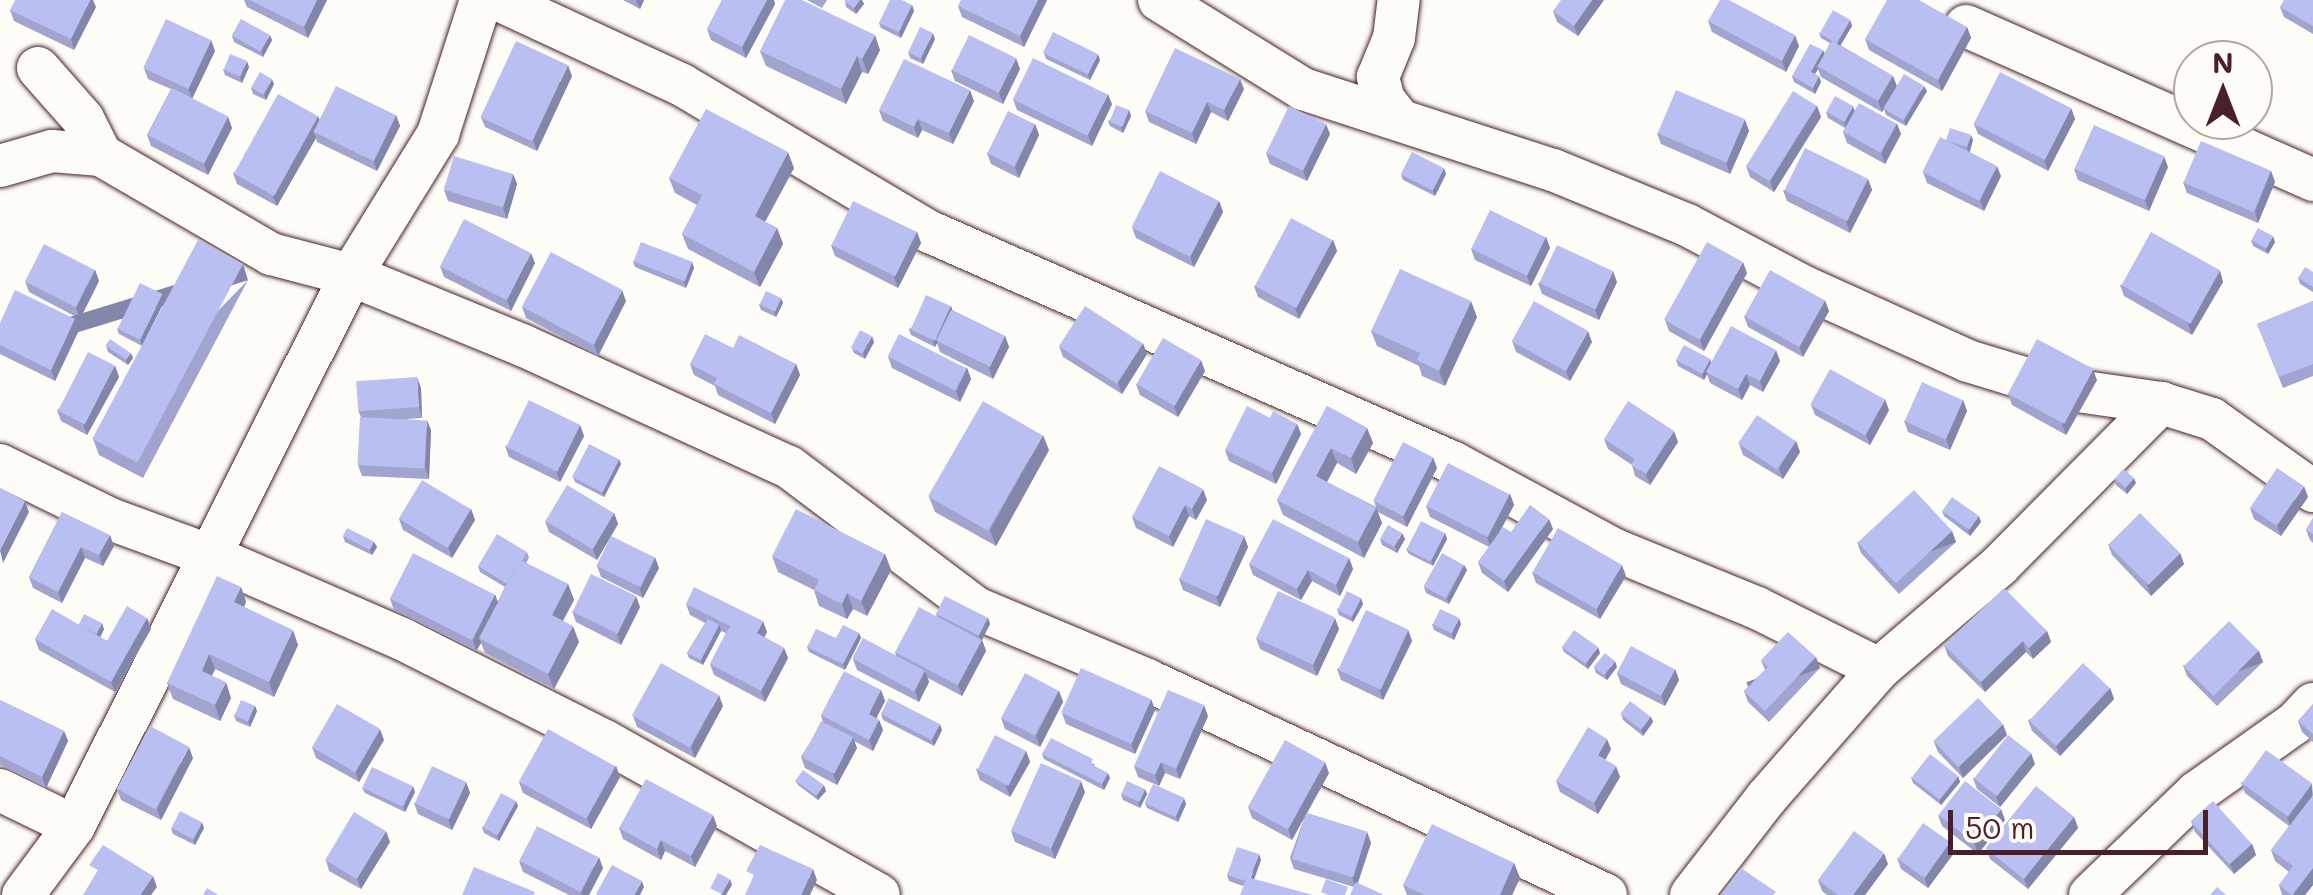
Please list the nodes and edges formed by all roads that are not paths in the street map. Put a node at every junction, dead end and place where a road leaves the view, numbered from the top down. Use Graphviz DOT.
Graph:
graph roads {
  1 [pos="481,0"];
  2 [pos="499,0"];
  3 [pos="1159,0"];
  4 [pos="1399,0"];
  5 [pos="1966,26"];
  6 [pos="38,68"];
  7 [pos="1399,120"];
  8 [pos="101,155"];
  9 [pos="0,166"];
  10 [pos="2313,180"];
  11 [pos="351,276"];
  12 [pos="2161,403"];
  13 [pos="0,465"];
  14 [pos="2313,490"];
  15 [pos="210,556"];
  16 [pos="1879,670"];
  17 [pos="2313,704"];
  18 [pos="0,790"];
  19 [pos="74,826"];
  20 [pos="24,895"];
  21 [pos="879,895"];
  22 [pos="1606,895"];
  23 [pos="1691,895"];
  24 [pos="2090,895"];
  1 -- 11 [label="street"];
  2 -- 16 [label="street"];
  3 -- 7 [label="street"];
  4 -- 7 [label="street"];
  5 -- 10 [label="street"];
  6 -- 8 [label="street"];
  7 -- 12 [label="street"];
  8 -- 9 [label="street"];
  8 -- 11 [label="street"];
  11 -- 15 [label="street"];
  11 -- 22 [label="street"];
  12 -- 14 [label="street"];
  12 -- 16 [label="street"];
  13 -- 15 [label="street"];
  15 -- 19 [label="street"];
  15 -- 21 [label="street"];
  16 -- 23 [label="street"];
  17 -- 24 [label="street"];
  18 -- 19 [label="street"];
  19 -- 20 [label="street"];
}
